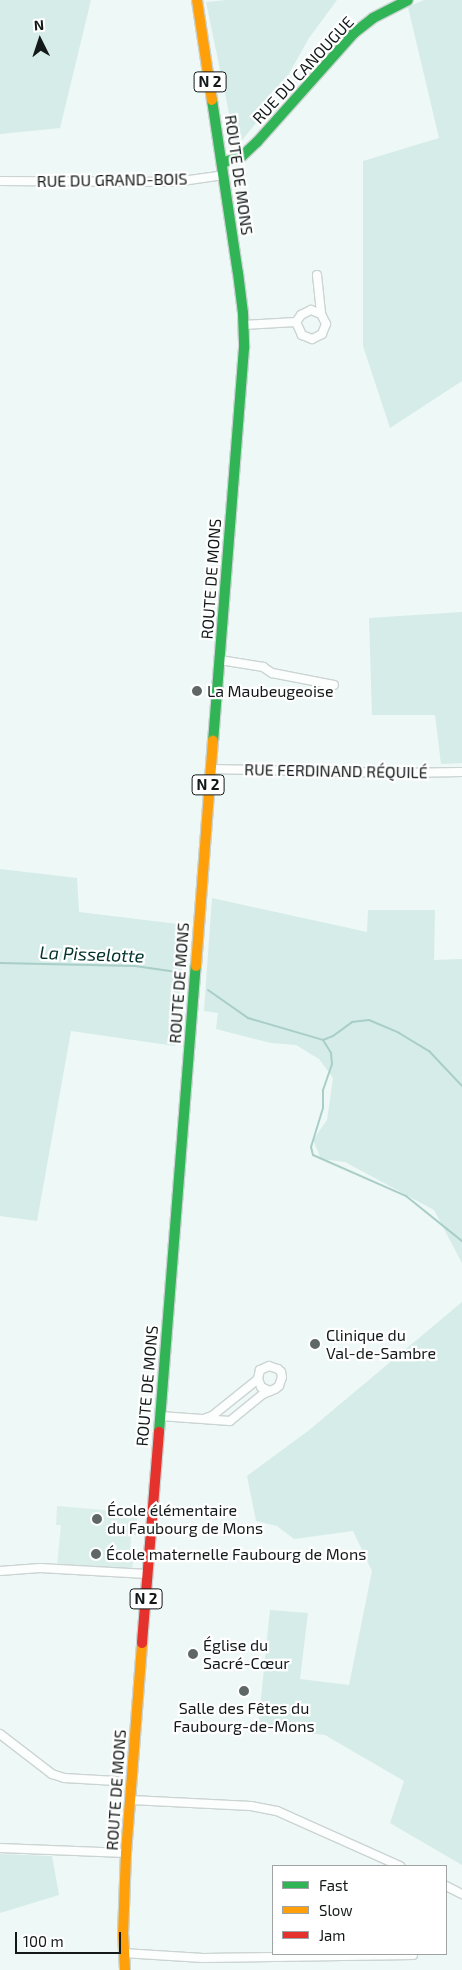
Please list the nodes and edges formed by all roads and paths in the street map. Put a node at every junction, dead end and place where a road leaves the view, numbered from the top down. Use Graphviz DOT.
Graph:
graph roads {
  1 [pos="197,0"];
  2 [pos="408,0"];
  3 [pos="222,163"];
  4 [pos="224,175"];
  5 [pos="0,181"];
  6 [pos="318,275"];
  7 [pos="321,314"];
  8 [pos="296,322"];
  9 [pos="243,325"];
  10 [pos="220,660"];
  11 [pos="334,685"];
  12 [pos="210,768"];
  13 [pos="462,772"];
  14 [pos="258,1379"];
  15 [pos="270,1391"];
  16 [pos="162,1397"];
  17 [pos="160,1416"];
  18 [pos="178,1416"];
  19 [pos="206,1418"];
  20 [pos="0,1570"];
  21 [pos="147,1574"];
  22 [pos="0,1734"];
  23 [pos="116,1781"];
  24 [pos="131,1800"];
  25 [pos="0,1848"];
  26 [pos="126,1853"];
  27 [pos="398,1865"];
  28 [pos="447,1886"];
  29 [pos="462,1894"];
  30 [pos="123,1953"];
  31 [pos="413,1955"];
  32 [pos="124,1970"];
  1 -- 3 [label="main road, ROUTE DE MONS / N 2"];
  2 -- 3 [label="main road, RUE DU CANOUGUE"];
  3 -- 4 [label="main road, ROUTE DE MONS / N 2"];
  4 -- 5 [label="street, RUE DU GRAND-BOIS"];
  4 -- 9 [label="main road, ROUTE DE MONS / N 2"];
  6 -- 7 [label="street"];
  7 -- 8 [label="street"];
  7 -- 8 [label="street"];
  8 -- 9 [label="street"];
  9 -- 10 [label="main road, ROUTE DE MONS / N 2"];
  10 -- 11 [label="street"];
  10 -- 12 [label="main road, ROUTE DE MONS / N 2"];
  12 -- 13 [label="street, RUE FERDINAND RÉQUILÉ"];
  12 -- 16 [label="main road, ROUTE DE MONS / N 2"];
  14 -- 15 [label="street"];
  14 -- 15 [label="street"];
  14 -- 19 [label="street"];
  15 -- 19 [label="street"];
  16 -- 17 [label="main road, ROUTE DE MONS / N 2"];
  16 -- 18 [label="street"];
  17 -- 18 [label="street"];
  17 -- 21 [label="main road, ROUTE DE MONS / N 2"];
  18 -- 19 [label="street"];
  20 -- 21 [label="street"];
  21 -- 24 [label="main road, ROUTE DE MONS / N 2"];
  22 -- 23 [label="street"];
  24 -- 26 [label="main road, ROUTE DE MONS / N 2"];
  24 -- 27 [label="street"];
  25 -- 26 [label="street"];
  26 -- 30 [label="main road, ROUTE DE MONS / N 2"];
  28 -- 29 [label="street"];
  30 -- 31 [label="street"];
  30 -- 32 [label="main road, ROUTE DE MONS / N 2"];
}
